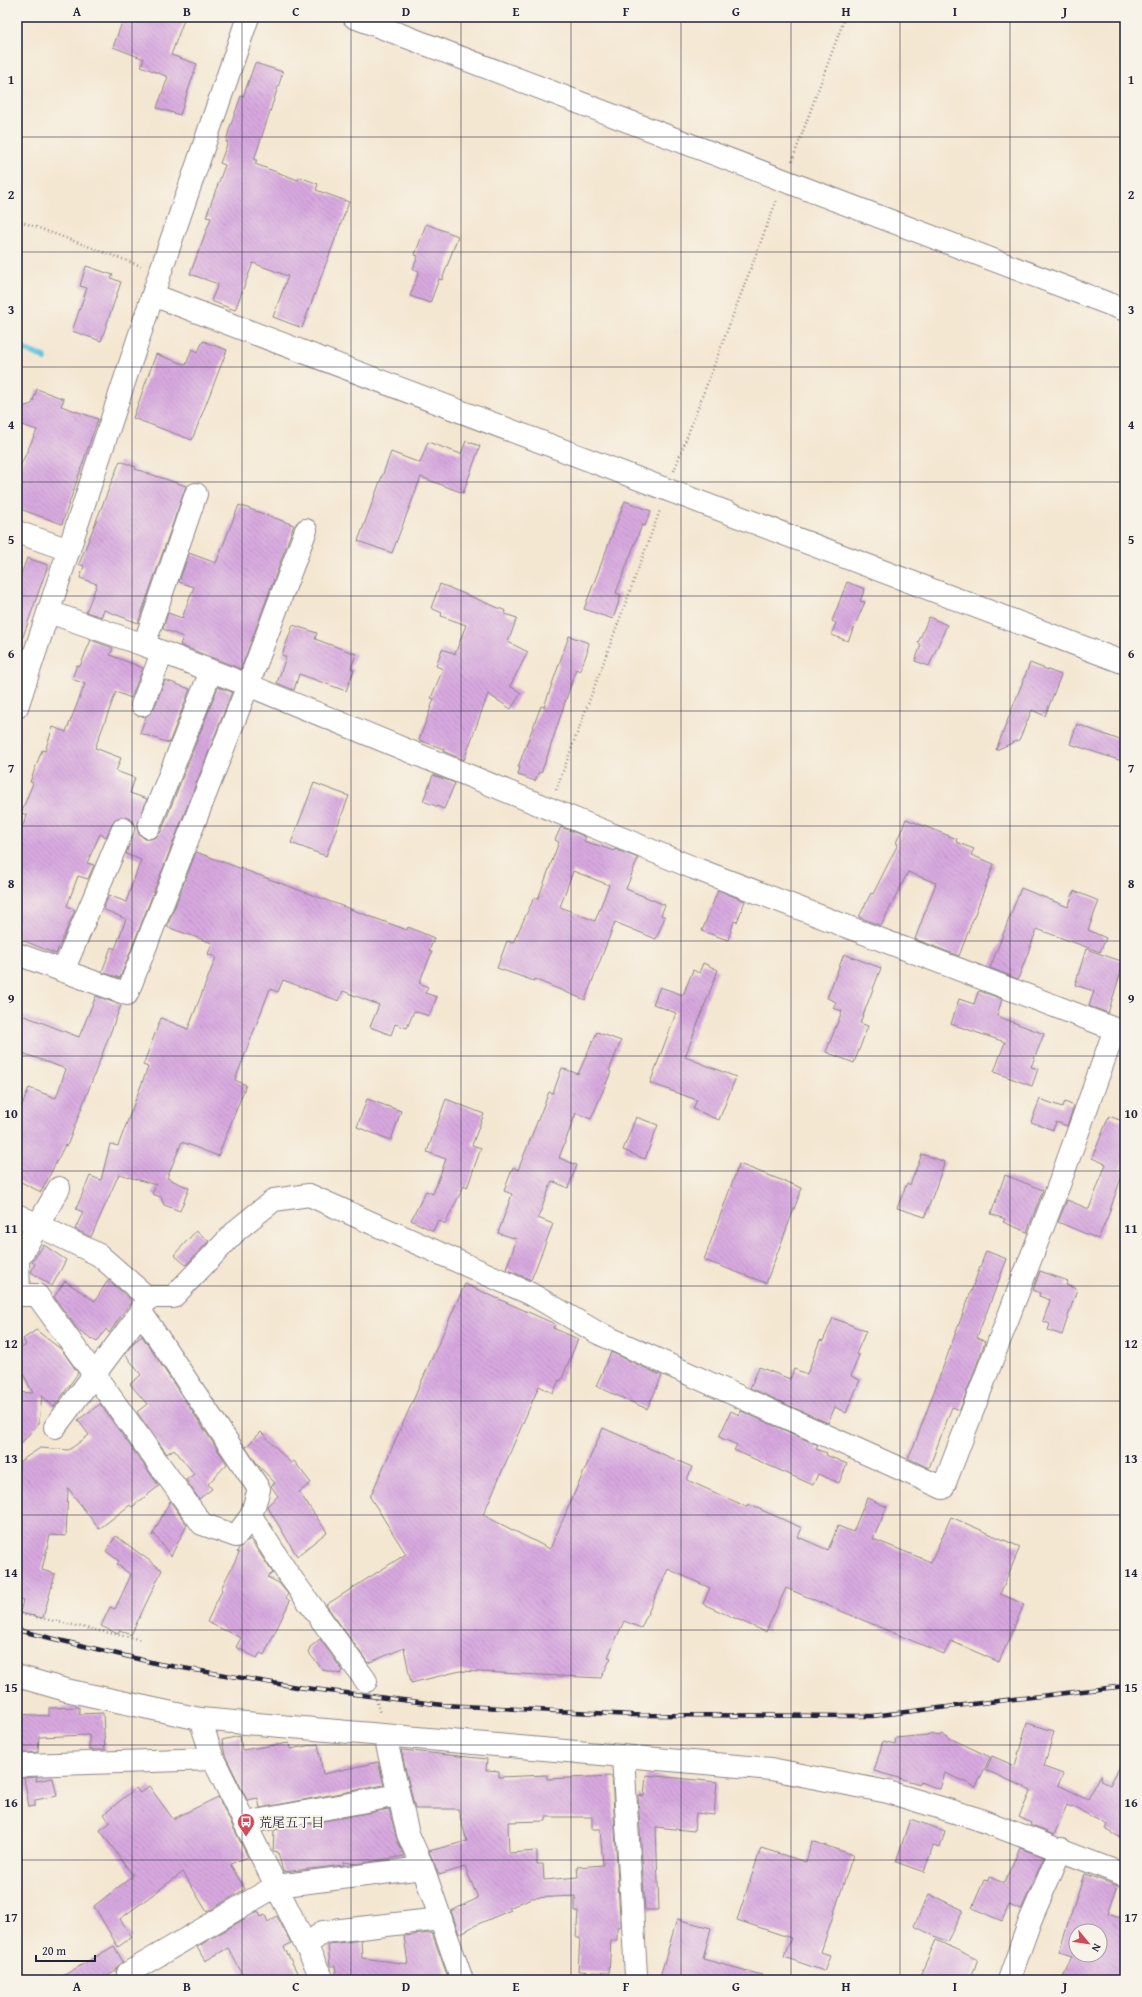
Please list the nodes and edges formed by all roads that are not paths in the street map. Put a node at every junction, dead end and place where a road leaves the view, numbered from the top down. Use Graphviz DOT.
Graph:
graph roads {
  1 [pos="248,17"];
  2 [pos="354,17"];
  3 [pos="153,295"];
  4 [pos="1125,310"];
  5 [pos="196,494"];
  6 [pos="306,530"];
  7 [pos="17,532"];
  8 [pos="69,550"];
  9 [pos="49,612"];
  10 [pos="153,649"];
  11 [pos="1125,663"];
  12 [pos="23,669"];
  13 [pos="211,671"];
  14 [pos="248,685"];
  15 [pos="142,705"];
  16 [pos="17,707"];
  17 [pos="149,827"];
  18 [pos="123,828"];
  19 [pos="17,954"];
  20 [pos="63,971"];
  21 [pos="1120,1031"];
  22 [pos="59,1188"];
  23 [pos="17,1215"];
  24 [pos="38,1226"];
  25 [pos="18,1295"];
  26 [pos="144,1304"];
  27 [pos="95,1374"];
  28 [pos="55,1426"];
  29 [pos="251,1516"];
  30 [pos="17,1676"];
  31 [pos="366,1681"];
  32 [pos="200,1719"];
  33 [pos="385,1736"];
  34 [pos="623,1756"];
  35 [pos="213,1759"];
  36 [pos="17,1767"];
  37 [pos="399,1796"];
  38 [pos="245,1823"];
  39 [pos="1061,1849"];
  40 [pos="423,1868"];
  41 [pos="1125,1874"];
  42 [pos="276,1886"];
  43 [pos="441,1919"];
  44 [pos="306,1946"];
  45 [pos="636,1975"];
  46 [pos="126,1978"];
  47 [pos="323,1980"];
  48 [pos="462,1980"];
  49 [pos="1009,1980"];
  1 -- 3 [label="street"];
  2 -- 4 [label="street"];
  3 -- 8 [label="street"];
  3 -- 11 [label="street"];
  5 -- 10 [label="street"];
  6 -- 14 [label="street"];
  7 -- 8 [label="street"];
  8 -- 9 [label="street"];
  9 -- 10 [label="street"];
  9 -- 12 [label="street"];
  10 -- 13 [label="street"];
  10 -- 15 [label="street"];
  12 -- 16 [label="street"];
  13 -- 14 [label="street"];
  13 -- 17 [label="street"];
  14 -- 20 [label="street"];
  14 -- 21 [label="street"];
  18 -- 20 [label="street"];
  19 -- 20 [label="street"];
  21 -- 26 [label="street"];
  22 -- 24 [label="street"];
  23 -- 24 [label="street"];
  24 -- 25 [label="street"];
  24 -- 26 [label="street"];
  25 -- 27 [label="street"];
  26 -- 27 [label="street"];
  26 -- 29 [label="street"];
  27 -- 28 [label="street"];
  27 -- 29 [label="street"];
  29 -- 31 [label="street"];
  30 -- 32 [label="street"];
  32 -- 33 [label="street"];
  32 -- 35 [label="street"];
  33 -- 34 [label="street"];
  33 -- 37 [label="street"];
  34 -- 39 [label="street"];
  34 -- 45 [label="street"];
  35 -- 36 [label="street"];
  35 -- 38 [label="street"];
  37 -- 38 [label="street"];
  37 -- 40 [label="street"];
  38 -- 42 [label="street"];
  39 -- 41 [label="street"];
  39 -- 49 [label="street"];
  40 -- 42 [label="street"];
  40 -- 43 [label="street"];
  42 -- 44 [label="street"];
  42 -- 46 [label="street"];
  43 -- 44 [label="street"];
  43 -- 48 [label="street"];
  44 -- 47 [label="street"];
}
